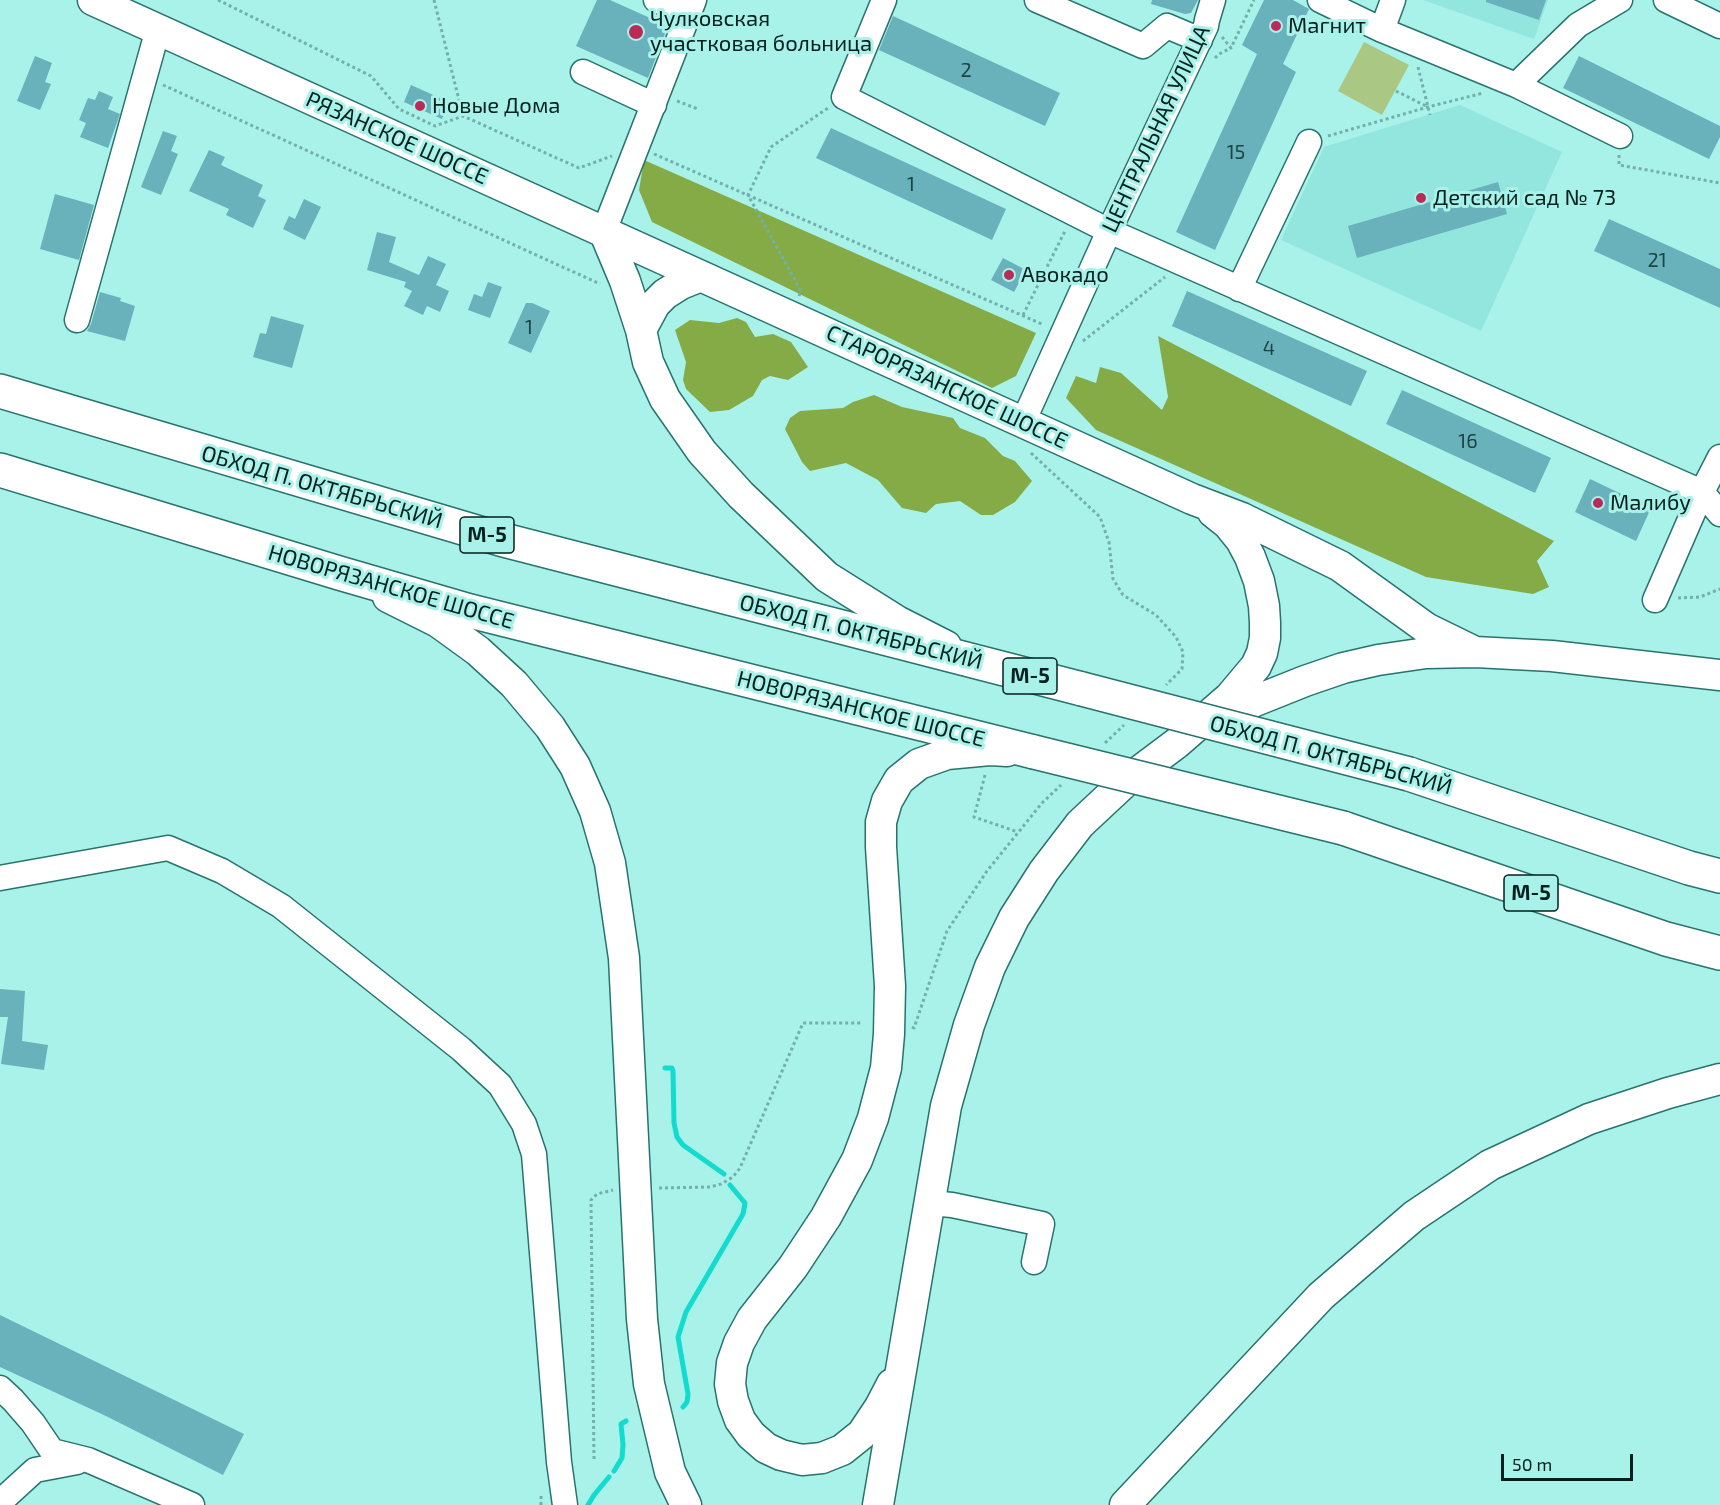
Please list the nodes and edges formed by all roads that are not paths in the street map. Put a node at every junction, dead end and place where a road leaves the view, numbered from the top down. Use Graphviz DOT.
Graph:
graph roads {
  1 [pos="93,0"];
  2 [pos="656,0"];
  3 [pos="884,0"];
  4 [pos="1037,0"];
  5 [pos="1214,0"];
  6 [pos="1320,0"];
  7 [pos="1393,0"];
  8 [pos="1579,0"];
  9 [pos="1620,0"];
  10 [pos="1666,0"];
  11 [pos="691,7"];
  12 [pos="1720,26"];
  13 [pos="158,29"];
  14 [pos="1383,30"];
  15 [pos="1569,34"];
  16 [pos="1200,40"];
  17 [pos="583,72"];
  18 [pos="1516,85"];
  19 [pos="654,105"];
  20 [pos="1620,136"];
  21 [pos="1309,142"];
  22 [pos="604,231"];
  23 [pos="1108,231"];
  24 [pos="701,276"];
  25 [pos="1239,289"];
  26 [pos="77,320"];
  27 [pos="641,330"];
  28 [pos="0,391"];
  29 [pos="1024,435"];
  30 [pos="1720,457"];
  31 [pos="0,470"];
  32 [pos="0,480"];
  33 [pos="48,485"];
  34 [pos="1702,492"];
  35 [pos="1192,499"];
  36 [pos="1720,514"];
  37 [pos="339,573"];
  38 [pos="1655,600"];
  39 [pos="1475,652"];
  40 [pos="978,663"];
  41 [pos="1720,675"];
  42 [pos="1177,743"];
  43 [pos="1034,752"];
  44 [pos="1720,876"];
  45 [pos="0,878"];
  46 [pos="1720,953"];
  47 [pos="1720,1079"];
  48 [pos="929,1203"];
  49 [pos="1034,1262"];
  50 [pos="902,1363"];
  51 [pos="0,1388"];
  52 [pos="88,1460"];
  53 [pos="0,1502"];
  54 [pos="192,1505"];
  55 [pos="565,1505"];
  56 [pos="686,1505"];
  57 [pos="878,1505"];
  58 [pos="1125,1505"];
  1 -- 13 [label="main road, РЯЗАНСКОЕ ШОССЕ"];
  2 -- 11 [label="street"];
  3 -- 23 [label="street"];
  4 -- 16 [label="street"];
  5 -- 16 [label="street, ЦЕНТРАЛЬНАЯ УЛИЦА"];
  6 -- 14 [label="street"];
  7 -- 14 [label="street"];
  8 -- 15 [label="street"];
  9 -- 15 [label="street"];
  10 -- 12 [label="street"];
  11 -- 19 [label="street"];
  13 -- 22 [label="main road, РЯЗАНСКОЕ ШОССЕ"];
  13 -- 26 [label="street"];
  14 -- 18 [label="street"];
  15 -- 18 [label="street"];
  16 -- 23 [label="street, ЦЕНТРАЛЬНАЯ УЛИЦА"];
  17 -- 19 [label="street"];
  18 -- 20 [label="street"];
  19 -- 22 [label="street"];
  21 -- 25 [label="street"];
  22 -- 24 [label="main road, РЯЗАНСКОЕ ШОССЕ"];
  22 -- 27 [label="main road"];
  23 -- 25 [label="street"];
  23 -- 29 [label="street, ЦЕНТРАЛЬНАЯ УЛИЦА"];
  24 -- 27 [label="main road"];
  24 -- 29 [label="main road, СТАРОРЯЗАНСКОЕ ШОССЕ"];
  25 -- 34 [label="street"];
  27 -- 40 [label="main road"];
  28 -- 40 [label="highway, ОБХОД П. ОКТЯБРЬСКИЙ / М-5"];
  29 -- 35 [label="main road, СТАРОРЯЗАНСКОЕ ШОССЕ"];
  30 -- 34 [label="street"];
  31 -- 33 [label="highway, НОВОРЯЗАНСКОЕ ШОССЕ / М-5"];
  32 -- 33 [label="street"];
  33 -- 37 [label="highway, НОВОРЯЗАНСКОЕ ШОССЕ / М-5"];
  34 -- 36 [label="street"];
  34 -- 38 [label="street"];
  35 -- 39 [label="main road"];
  35 -- 42 [label="main road"];
  37 -- 43 [label="highway, НОВОРЯЗАНСКОЕ ШОССЕ / М-5"];
  37 -- 56 [label="main road"];
  39 -- 41 [label="main road"];
  39 -- 42 [label="main road"];
  40 -- 44 [label="highway, ОБХОД П. ОКТЯБРЬСКИЙ / М-5, bridge"];
  42 -- 48 [label="main road"];
  43 -- 46 [label="highway, НОВОРЯЗАНСКОЕ ШОССЕ / М-5, bridge"];
  43 -- 50 [label="main road"];
  45 -- 55 [label="street"];
  47 -- 58 [label="main road"];
  48 -- 49 [label="street"];
  48 -- 50 [label="main road"];
  50 -- 57 [label="main road"];
  51 -- 52 [label="street"];
  52 -- 53 [label="street"];
  52 -- 54 [label="street"];
}
